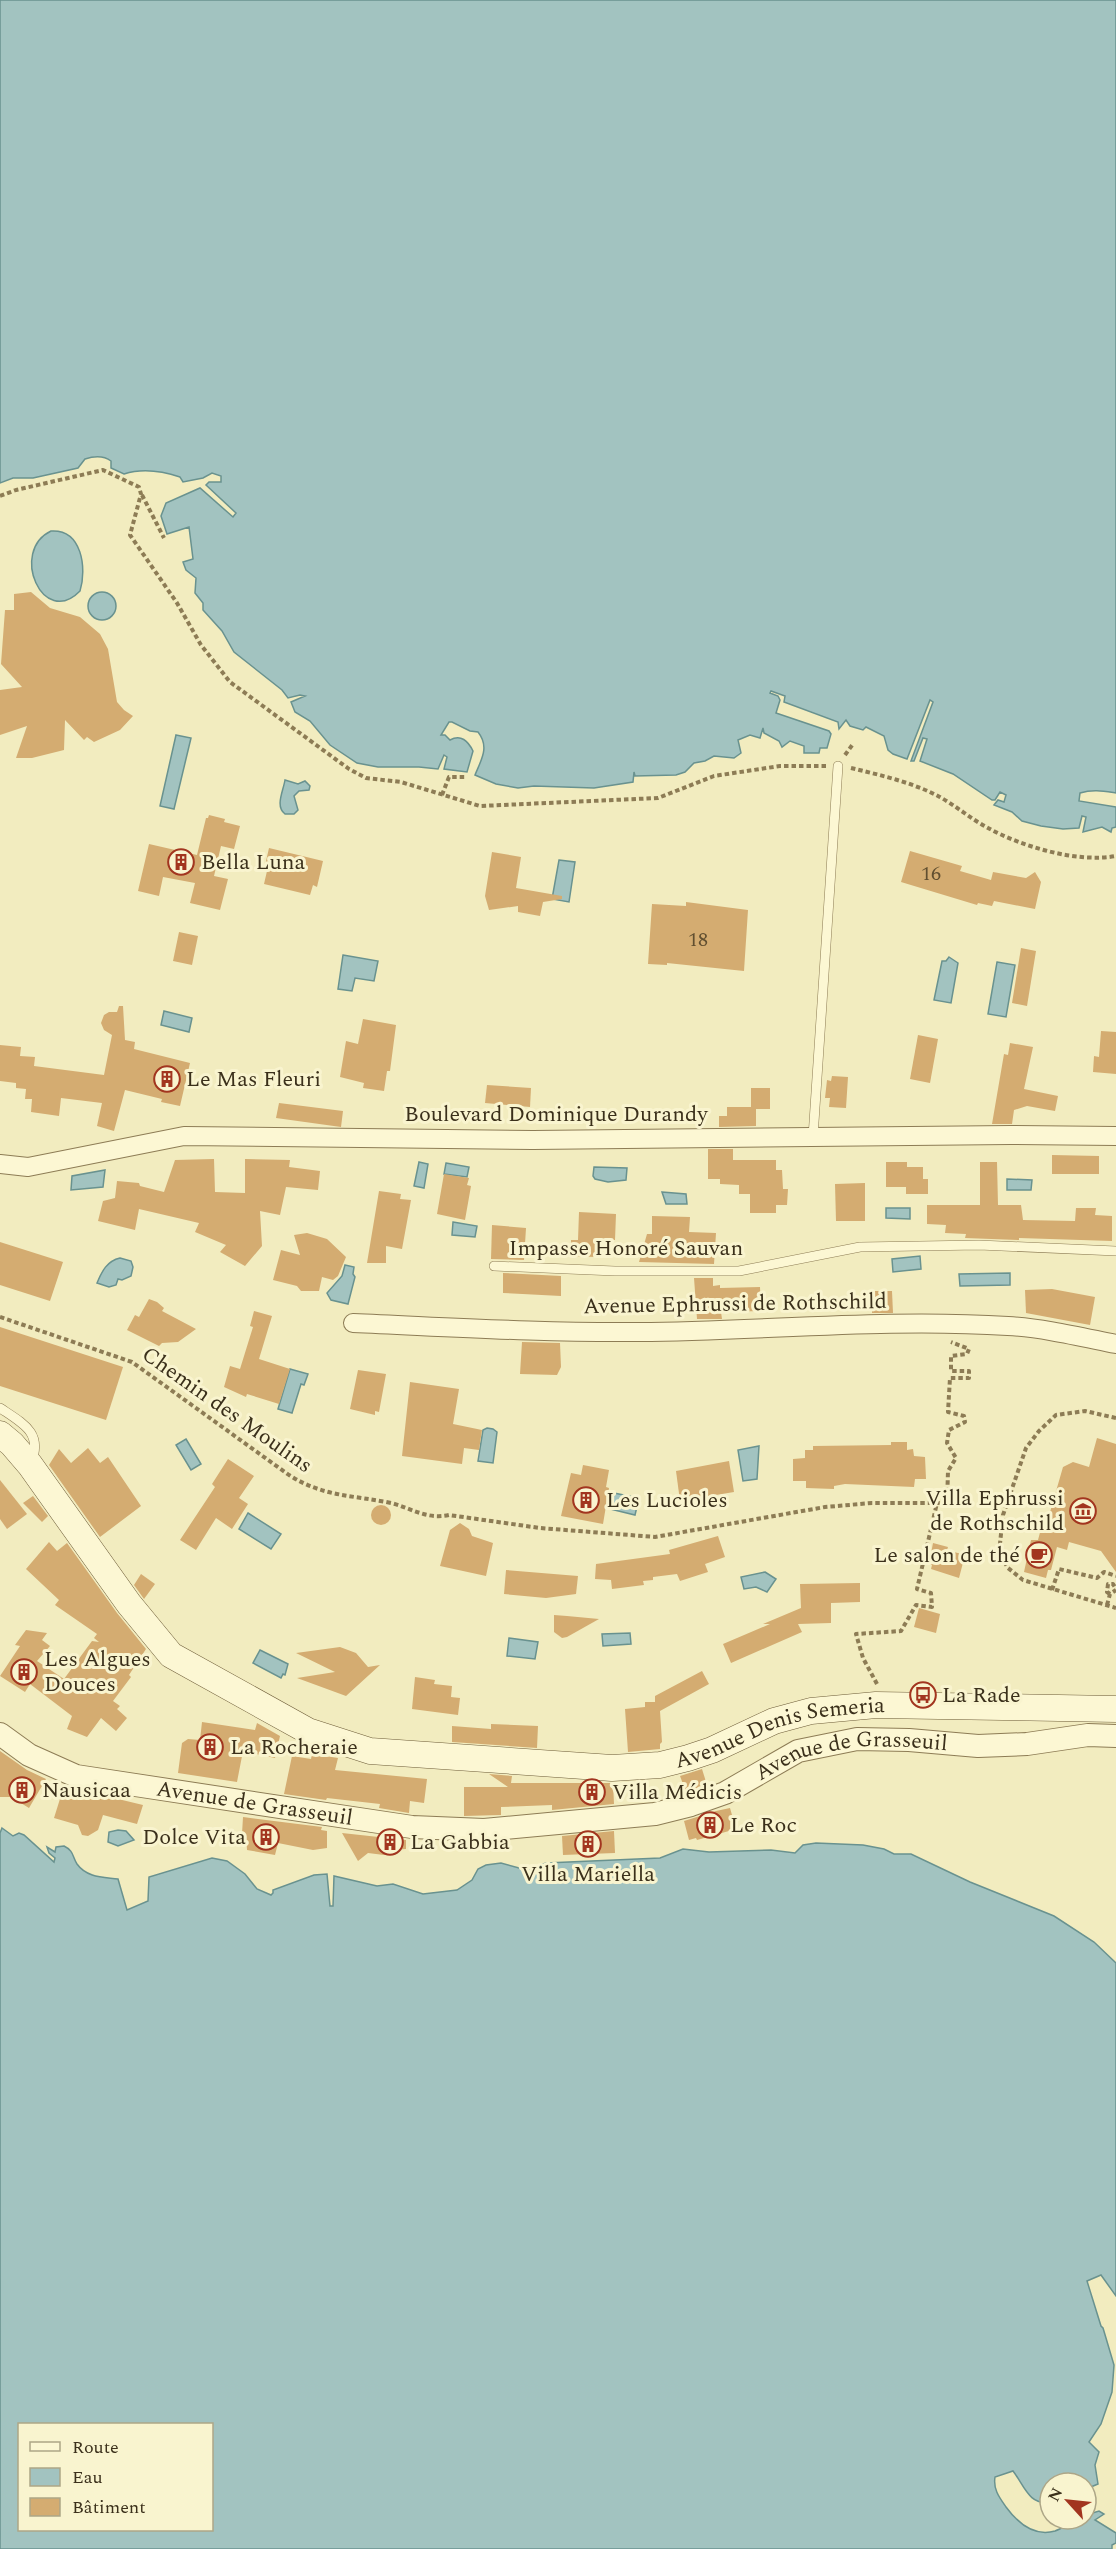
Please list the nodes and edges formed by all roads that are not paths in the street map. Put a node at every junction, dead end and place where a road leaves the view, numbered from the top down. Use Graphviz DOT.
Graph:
graph roads {
  1 [pos="838,766"];
  2 [pos="1116,1136"];
  3 [pos="813,1137"];
  4 [pos="0,1164"];
  5 [pos="1116,1251"];
  6 [pos="494,1266"];
  7 [pos="353,1323"];
  8 [pos="1116,1344"];
  9 [pos="0,1408"];
  10 [pos="0,1434"];
  11 [pos="30,1466"];
  12 [pos="1116,1709"];
  13 [pos="0,1734"];
  14 [pos="1116,1736"];
  1 -- 3 [label="lane"];
  2 -- 3 [label="street, Boulevard Dominique Durandy"];
  3 -- 4 [label="street, Boulevard Dominique Durandy"];
  5 -- 6 [label="lane, Impasse Honoré Sauvan"];
  7 -- 8 [label="street, Avenue Ephrussi de Rothschild"];
  9 -- 11 [label="lane"];
  10 -- 11 [label="main road, Avenue Denis Semeria"];
  11 -- 12 [label="main road, Avenue Denis Semeria"];
  13 -- 14 [label="street, Avenue de Grasseuil"];
}
